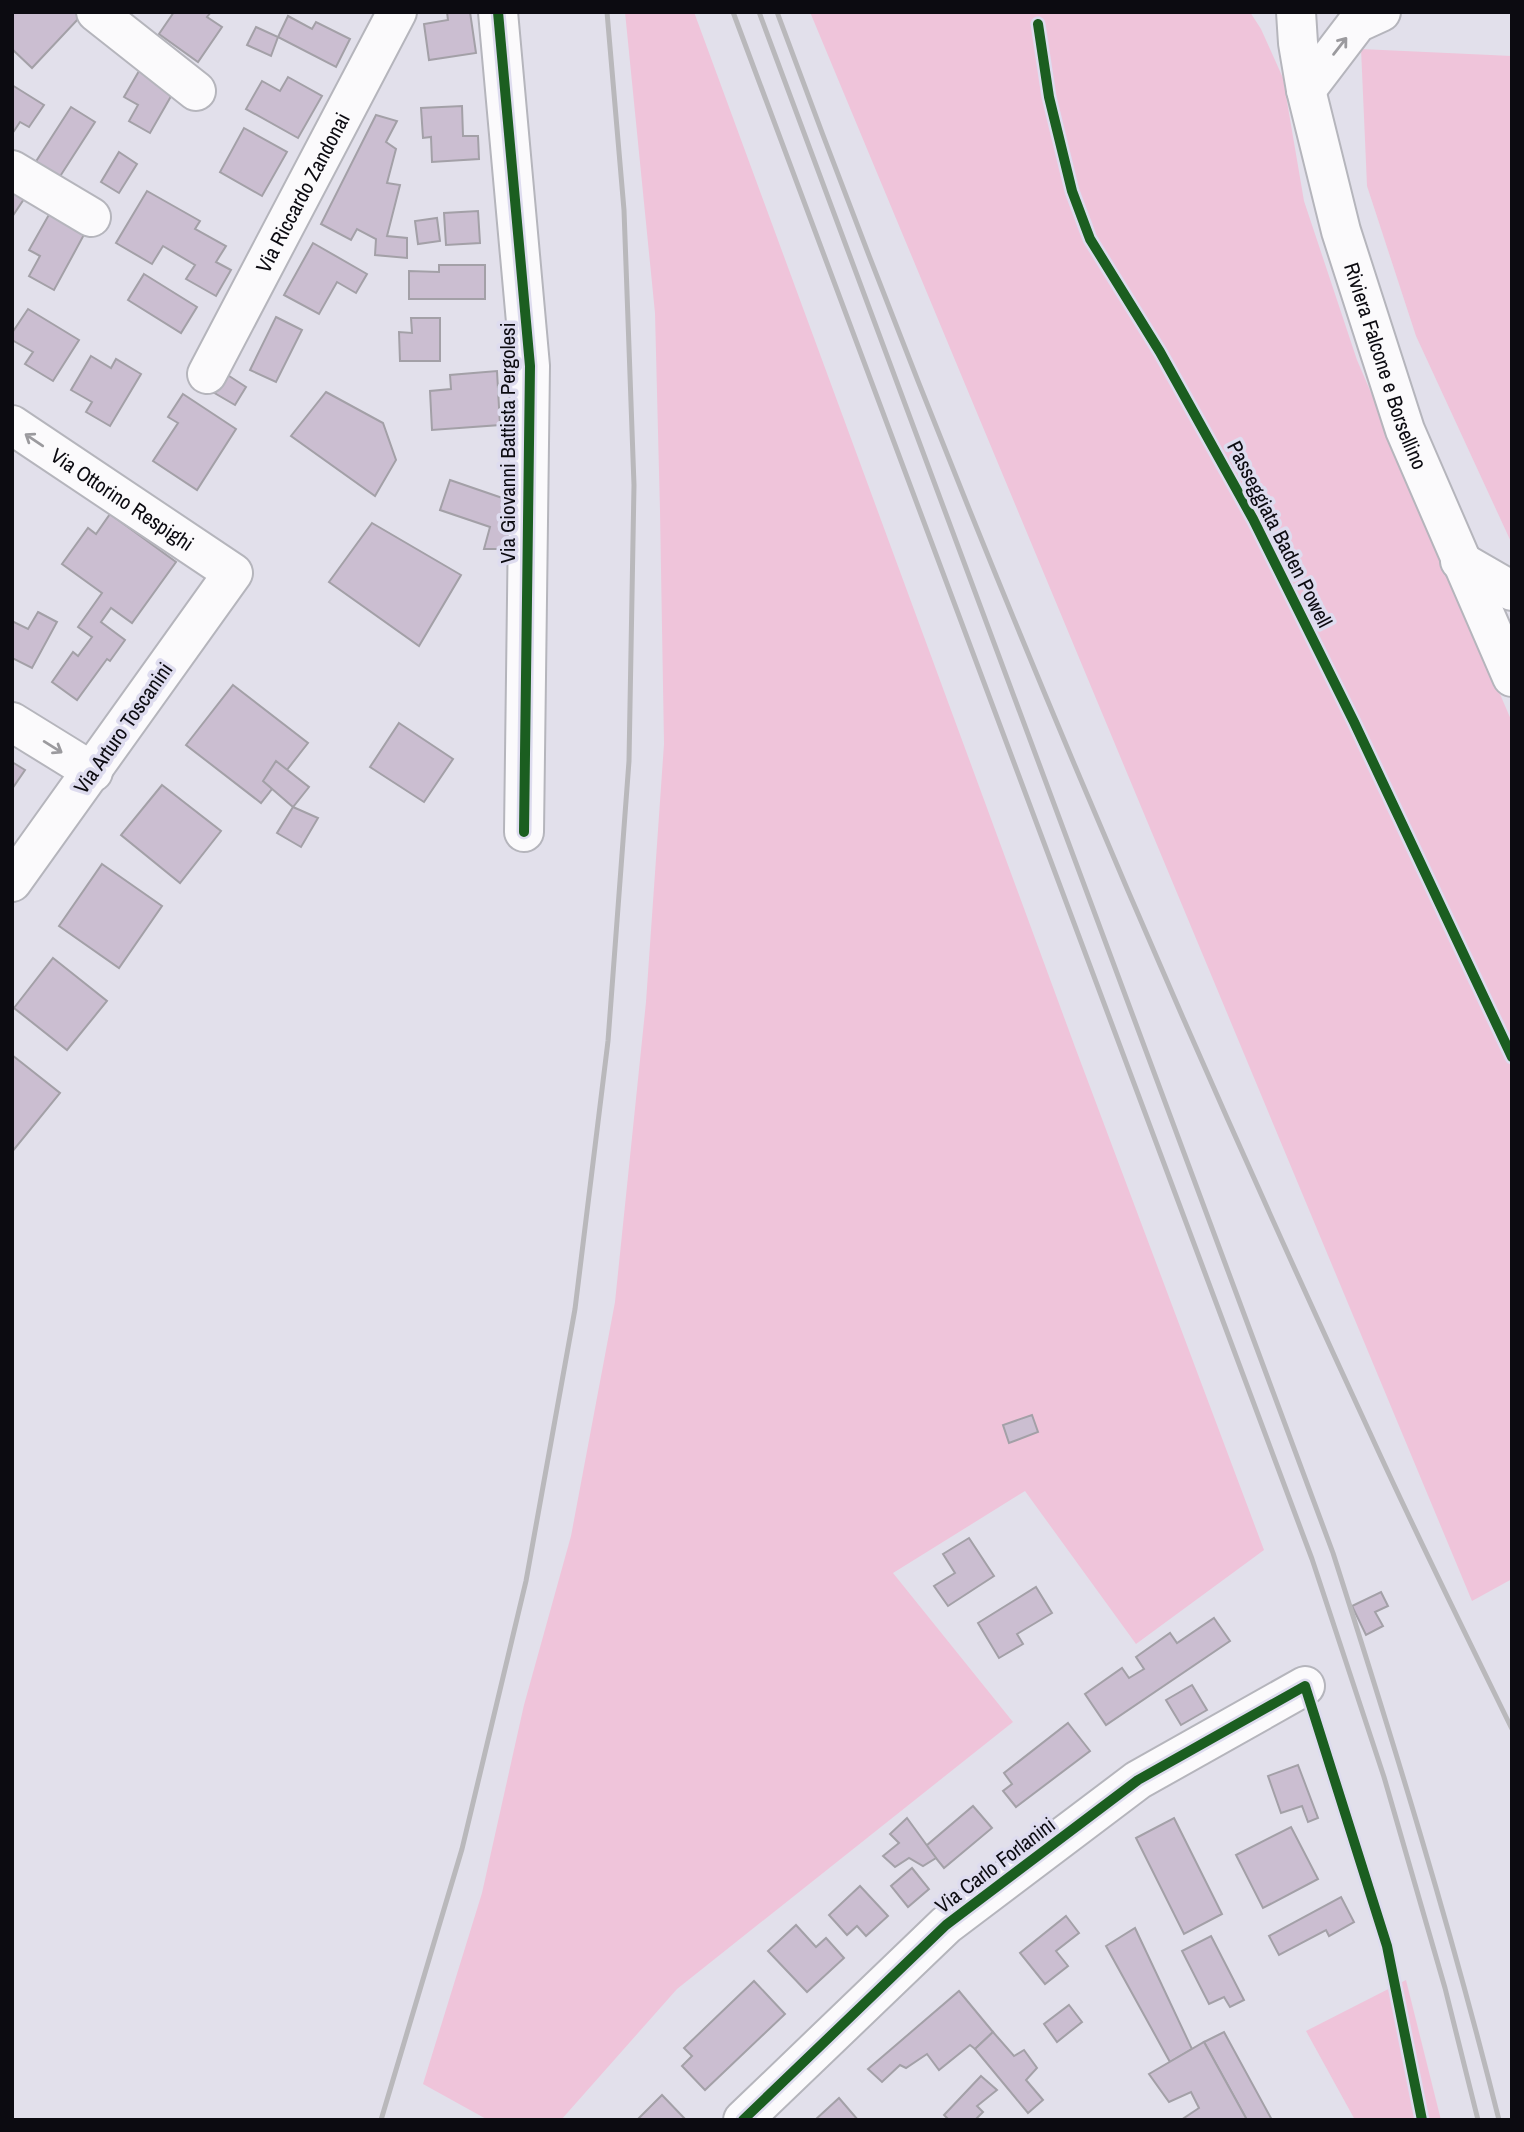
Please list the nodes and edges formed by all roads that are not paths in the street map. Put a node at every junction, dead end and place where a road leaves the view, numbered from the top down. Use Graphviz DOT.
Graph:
graph roads {
  1 [pos="96,12"];
  2 [pos="397,12"];
  3 [pos="498,12"];
  4 [pos="1381,12"];
  5 [pos="1291,22"];
  6 [pos="1306,90"];
  7 [pos="195,91"];
  8 [pos="12,170"];
  9 [pos="91,217"];
  10 [pos="206,374"];
  11 [pos="12,425"];
  12 [pos="1460,561"];
  13 [pos="233,573"];
  14 [pos="1512,592"];
  15 [pos="1512,677"];
  16 [pos="12,722"];
  17 [pos="93,772"];
  18 [pos="524,832"];
  19 [pos="12,883"];
  20 [pos="1305,1686"];
  21 [pos="743,2120"];
  1 -- 7 [label="street"];
  2 -- 10 [label="street, Via Riccardo Zandonai"];
  3 -- 18 [label="street, Via Giovanni Battista Pergolesi"];
  6 -- 4 [label="street, one-way"];
  5 -- 6 [label="street, Riviera Falcone e Borsellino"];
  6 -- 12 [label="street, Riviera Falcone e Borsellino"];
  8 -- 9 [label="street"];
  13 -- 11 [label="street, Via Ottorino Respighi, one-way"];
  12 -- 14 [label="street"];
  12 -- 15 [label="street, Riviera Falcone e Borsellino"];
  13 -- 17 [label="street, Via Arturo Toscanini"];
  16 -- 17 [label="street, one-way"];
  17 -- 19 [label="street, Via Arturo Toscanini"];
  20 -- 21 [label="street, Via Carlo Forlanini"];
}
